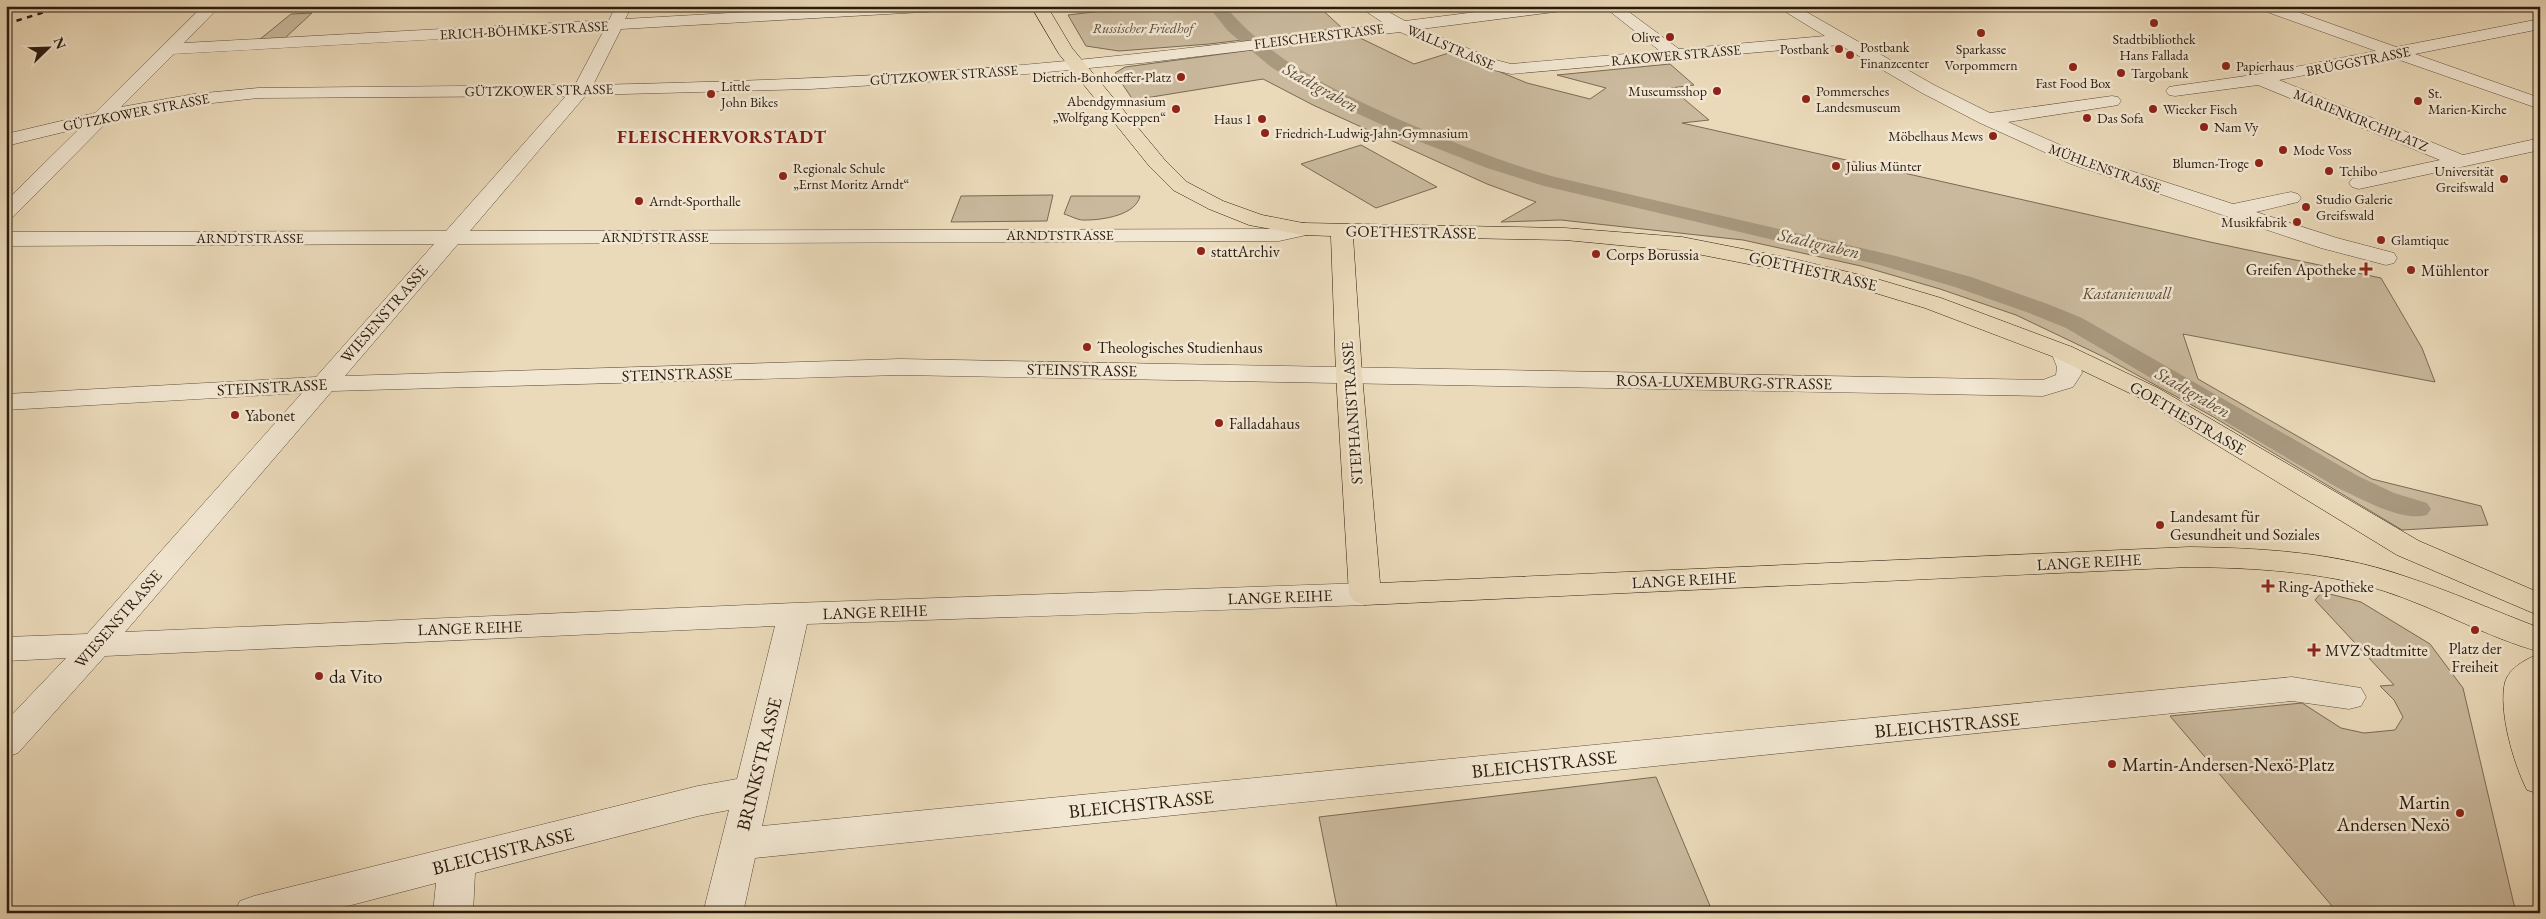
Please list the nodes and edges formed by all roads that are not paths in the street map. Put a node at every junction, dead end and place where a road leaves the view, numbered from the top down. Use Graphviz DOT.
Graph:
graph roads {
  1 [pos="212,6"];
  2 [pos="624,6"];
  3 [pos="941,6"];
  4 [pos="1039,6"];
  5 [pos="1366,6"];
  6 [pos="1562,6"];
  7 [pos="1611,6"];
  8 [pos="1784,6"];
  9 [pos="2265,6"];
  10 [pos="2540,24"];
  11 [pos="615,25"];
  12 [pos="1401,26"];
  13 [pos="1842,40"];
  14 [pos="167,49"];
  15 [pos="2396,54"];
  16 [pos="1676,55"];
  17 [pos="1077,64"];
  18 [pos="1511,69"];
  19 [pos="2260,79"];
  20 [pos="581,90"];
  21 [pos="2175,91"];
  22 [pos="2112,101"];
  23 [pos="2540,104"];
  24 [pos="102,116"];
  25 [pos="1987,120"];
  26 [pos="6,140"];
  27 [pos="2540,144"];
  28 [pos="2461,161"];
  29 [pos="2359,183"];
  30 [pos="2291,198"];
  31 [pos="2230,211"];
  32 [pos="6,213"];
  33 [pos="1303,230"];
  34 [pos="1342,232"];
  35 [pos="450,237"];
  36 [pos="6,239"];
  37 [pos="2386,258"];
  38 [pos="2063,352"];
  39 [pos="1349,374"];
  40 [pos="323,384"];
  41 [pos="6,402"];
  42 [pos="1365,594"];
  43 [pos="2540,605"];
  44 [pos="794,614"];
  45 [pos="2540,641"];
  46 [pos="97,643"];
  47 [pos="6,649"];
  48 [pos="2540,666"];
  49 [pos="2349,698"];
  50 [pos="6,744"];
  51 [pos="2540,780"];
  52 [pos="752,791"];
  53 [pos="739,844"];
  54 [pos="457,863"];
  55 [pos="254,913"];
  56 [pos="453,913"];
  57 [pos="723,913"];
  1 -- 14 [label="street"];
  2 -- 11 [label="street, WIESENSTRASSE"];
  3 -- 11 [label="street, ERICH-BÖHMKE-STRASSE"];
  4 -- 17 [label="main road, GOETHESTRASSE"];
  5 -- 12 [label="street, WALLSTRASSE"];
  6 -- 12 [label="street, FLEISCHERSTRASSE"];
  7 -- 16 [label="street"];
  8 -- 13 [label="street, MÜHLENSTRASSE"];
  9 -- 15 [label="street"];
  10 -- 15 [label="street, BRÜGGSTRASSE"];
  11 -- 14 [label="street, ERICH-BÖHMKE-STRASSE"];
  11 -- 20 [label="street, WIESENSTRASSE"];
  12 -- 17 [label="street, FLEISCHERSTRASSE"];
  12 -- 18 [label="street, WALLSTRASSE"];
  13 -- 16 [label="street, RAKOWER STRASSE"];
  13 -- 25 [label="street, MÜHLENSTRASSE"];
  14 -- 24 [label="street"];
  15 -- 19 [label="street, BRÜGGSTRASSE"];
  15 -- 23 [label="street"];
  16 -- 18 [label="street, RAKOWER STRASSE"];
  17 -- 20 [label="street, GÜTZKOWER STRASSE"];
  17 -- 33 [label="main road, GOETHESTRASSE"];
  19 -- 21 [label="street, BRÜGGSTRASSE"];
  19 -- 28 [label="street, MARIENKIRCHPLATZ"];
  20 -- 24 [label="street, GÜTZKOWER STRASSE"];
  20 -- 35 [label="street, WIESENSTRASSE"];
  22 -- 25 [label="street"];
  24 -- 26 [label="street, GÜTZKOWER STRASSE"];
  24 -- 32 [label="street"];
  25 -- 31 [label="street, MÜHLENSTRASSE"];
  27 -- 28 [label="street"];
  28 -- 29 [label="street"];
  30 -- 31 [label="street"];
  31 -- 37 [label="street, MÜHLENSTRASSE"];
  33 -- 34 [label="main road, GOETHESTRASSE"];
  33 -- 35 [label="street, ARNDTSTRASSE"];
  34 -- 38 [label="main road, GOETHESTRASSE"];
  34 -- 39 [label="main road, STEPHANISTRASSE"];
  35 -- 36 [label="street, ARNDTSTRASSE"];
  35 -- 40 [label="street, WIESENSTRASSE"];
  38 -- 39 [label="street, ROSA-LUXEMBURG-STRASSE"];
  38 -- 43 [label="main road, GOETHESTRASSE"];
  39 -- 40 [label="street, STEINSTRASSE"];
  39 -- 42 [label="main road, STEPHANISTRASSE"];
  40 -- 41 [label="street, STEINSTRASSE"];
  40 -- 46 [label="street, WIESENSTRASSE"];
  42 -- 44 [label="street, LANGE REIHE"];
  42 -- 45 [label="main road, LANGE REIHE"];
  44 -- 46 [label="street, LANGE REIHE"];
  44 -- 52 [label="street, BRINKSTRASSE"];
  46 -- 47 [label="street, LANGE REIHE"];
  46 -- 50 [label="street, WIESENSTRASSE"];
  48 -- 51 [label="main road"];
  49 -- 53 [label="street, BLEICHSTRASSE"];
  52 -- 53 [label="street, BRINKSTRASSE"];
  52 -- 54 [label="street, BLEICHSTRASSE"];
  53 -- 57 [label="street, BRINKSTRASSE"];
  54 -- 55 [label="street, BLEICHSTRASSE"];
  54 -- 56 [label="street"];
}
